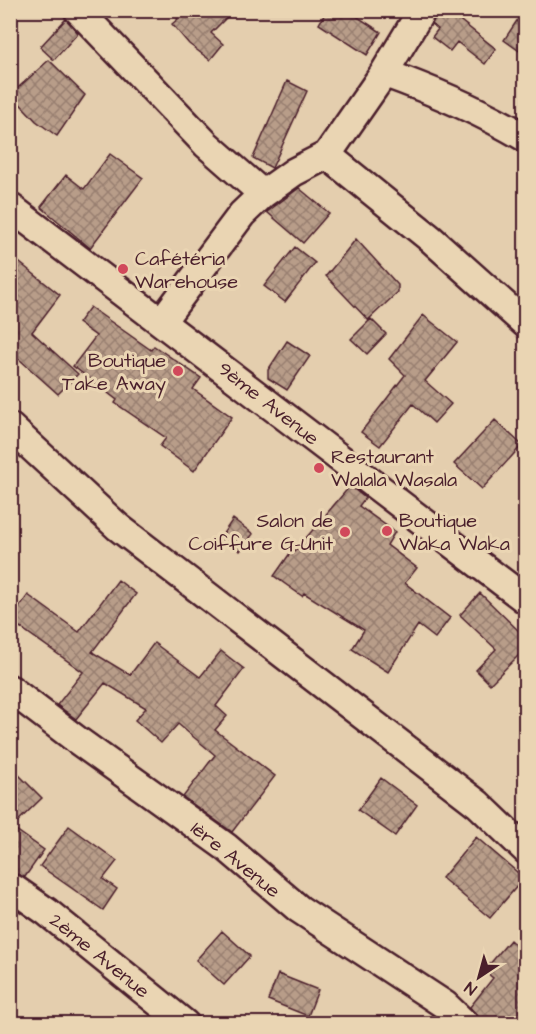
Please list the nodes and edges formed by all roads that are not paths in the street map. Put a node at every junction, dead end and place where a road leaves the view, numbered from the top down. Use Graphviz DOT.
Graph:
graph roads {
  1 [pos="78,10"];
  2 [pos="422,10"];
  3 [pos="384,74"];
  4 [pos="525,138"];
  5 [pos="327,155"];
  6 [pos="263,194"];
  7 [pos="10,207"];
  8 [pos="162,321"];
  9 [pos="525,324"];
  10 [pos="10,427"];
  11 [pos="525,600"];
  12 [pos="10,689"];
  13 [pos="525,850"];
  14 [pos="14,889"];
  15 [pos="185,1023"];
  16 [pos="465,1023"];
  1 -- 6 [label="street"];
  2 -- 3 [label="street"];
  3 -- 4 [label="street"];
  3 -- 5 [label="street"];
  5 -- 6 [label="street"];
  5 -- 9 [label="street"];
  6 -- 8 [label="street"];
  7 -- 8 [label="street, 9ème Avenue"];
  8 -- 11 [label="street, 9ème Avenue"];
  10 -- 13 [label="street"];
  12 -- 16 [label="street, 1ère Avenue"];
  14 -- 15 [label="street, 2ème Avenue"];
}
